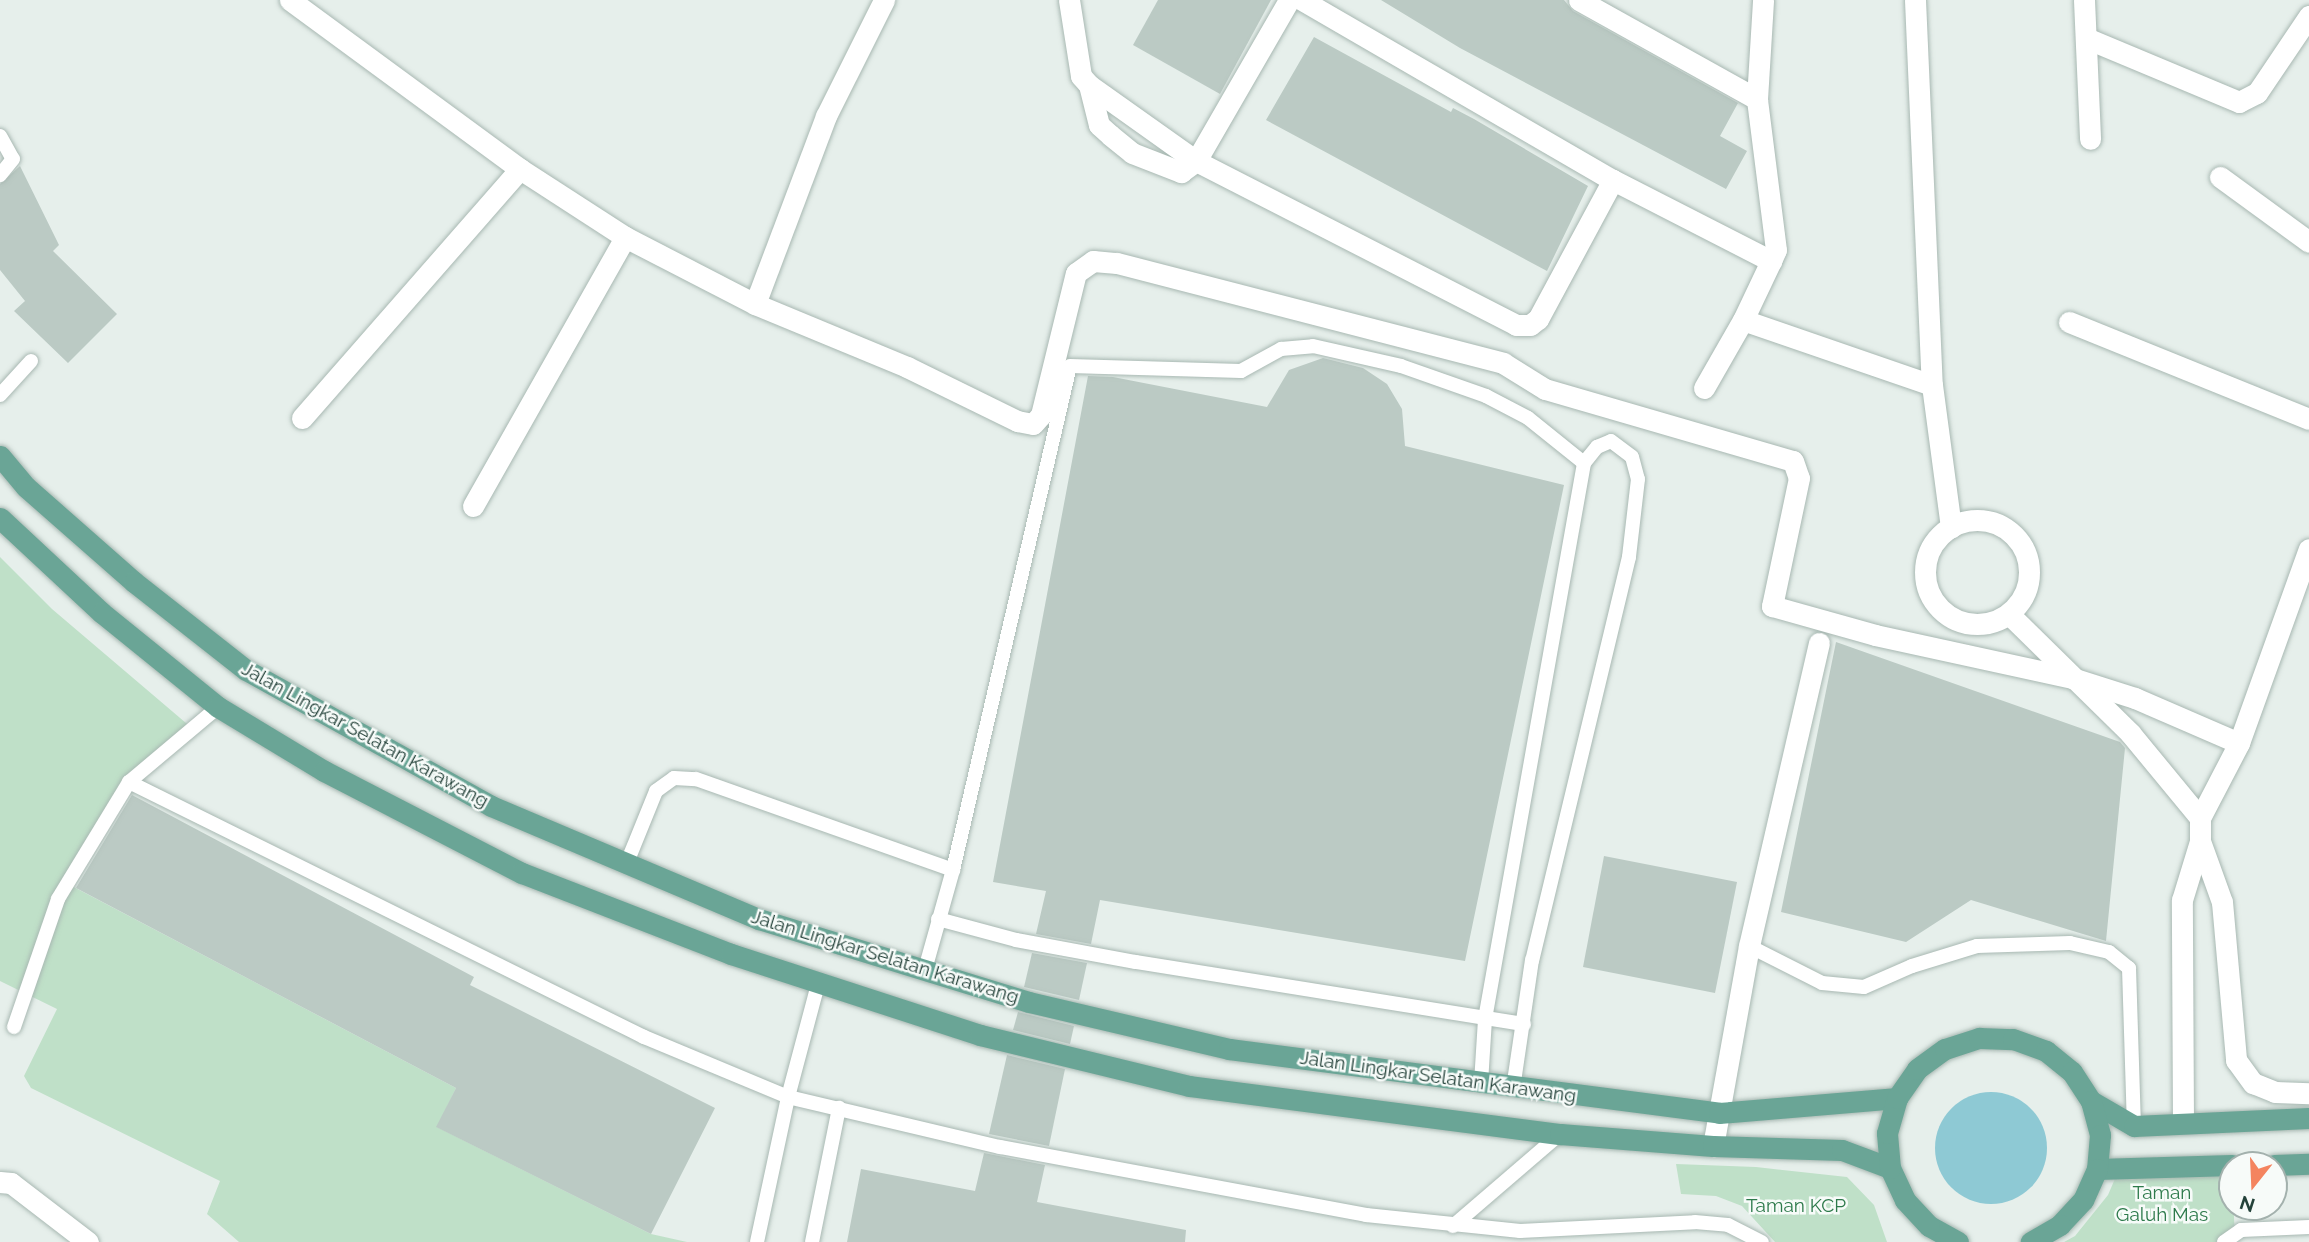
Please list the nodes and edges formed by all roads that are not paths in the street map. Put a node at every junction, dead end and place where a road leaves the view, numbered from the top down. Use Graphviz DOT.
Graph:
graph roads {
  1 [pos="290,0"];
  2 [pos="884,0"];
  3 [pos="1069,0"];
  4 [pos="1289,0"];
  5 [pos="1302,0"];
  6 [pos="1579,0"];
  7 [pos="1763,0"];
  8 [pos="1915,0"];
  9 [pos="2084,0"];
  10 [pos="2309,16"];
  11 [pos="2086,38"];
  12 [pos="1089,85"];
  13 [pos="1756,99"];
  14 [pos="0,136"];
  15 [pos="2090,139"];
  16 [pos="1196,161"];
  17 [pos="520,169"];
  18 [pos="0,175"];
  19 [pos="2220,177"];
  20 [pos="1613,180"];
  21 [pos="625,237"];
  22 [pos="2309,242"];
  23 [pos="1771,261"];
  24 [pos="755,304"];
  25 [pos="1743,320"];
  26 [pos="2069,322"];
  27 [pos="31,361"];
  28 [pos="1932,385"];
  29 [pos="1704,388"];
  30 [pos="0,395"];
  31 [pos="302,418"];
  32 [pos="2309,419"];
  33 [pos="0,456"];
  34 [pos="1584,463"];
  35 [pos="473,506"];
  36 [pos="0,518"];
  37 [pos="1951,528"];
  38 [pos="2309,550"];
  39 [pos="2009,614"];
  40 [pos="1819,643"];
  41 [pos="2072,678"];
  42 [pos="218,707"];
  43 [pos="2239,743"];
  44 [pos="129,782"];
  45 [pos="2200,818"];
  46 [pos="2200,841"];
  47 [pos="626,865"];
  48 [pos="953,870"];
  49 [pos="938,919"];
  50 [pos="1749,946"];
  51 [pos="924,973"];
  52 [pos="818,984"];
  53 [pos="1485,1020"];
  54 [pos="1524,1024"];
  55 [pos="14,1027"];
  56 [pos="1481,1083"];
  57 [pos="1513,1088"];
  58 [pos="2309,1093"];
  59 [pos="788,1097"];
  60 [pos="1897,1098"];
  61 [pos="2091,1101"];
  62 [pos="839,1108"];
  63 [pos="1718,1113"];
  64 [pos="2309,1118"];
  65 [pos="2183,1122"];
  66 [pos="2134,1126"];
  67 [pos="1560,1133"];
  68 [pos="1713,1146"];
  69 [pos="2309,1164"];
  70 [pos="2218,1165"];
  71 [pos="2288,1165"];
  72 [pos="1890,1168"];
  73 [pos="2096,1169"];
  74 [pos="0,1182"];
  75 [pos="1453,1226"];
  76 [pos="2309,1227"];
  77 [pos="88,1242"];
  78 [pos="757,1242"];
  79 [pos="812,1242"];
  80 [pos="1762,1242"];
  81 [pos="1958,1242"];
  82 [pos="2030,1242"];
  83 [pos="2224,1242"];
  1 -- 17 [label="street"];
  2 -- 24 [label="street"];
  3 -- 12 [label="street"];
  4 -- 16 [label="street"];
  5 -- 20 [label="street"];
  6 -- 13 [label="street"];
  7 -- 13 [label="street"];
  8 -- 28 [label="street"];
  9 -- 11 [label="street"];
  10 -- 11 [label="street"];
  11 -- 15 [label="street"];
  12 -- 16 [label="street"];
  12 -- 16 [label="street"];
  13 -- 23 [label="street"];
  14 -- 18 [label="lane"];
  16 -- 20 [label="street"];
  17 -- 21 [label="street"];
  17 -- 31 [label="street"];
  19 -- 22 [label="street"];
  20 -- 23 [label="street"];
  21 -- 24 [label="street"];
  21 -- 35 [label="street"];
  23 -- 25 [label="street"];
  24 -- 41 [label="street"];
  25 -- 28 [label="street"];
  25 -- 29 [label="street"];
  26 -- 32 [label="street"];
  27 -- 30 [label="lane"];
  28 -- 37 [label="street"];
  33 -- 47 [label="main road, Jalan Lingkar Selatan Karawang"];
  34 -- 48 [label="lane"];
  34 -- 53 [label="lane"];
  34 -- 54 [label="lane"];
  36 -- 42 [label="main road, Jalan Lingkar Selatan Karawang"];
  37 -- 39 [label="street"];
  37 -- 39 [label="street"];
  38 -- 43 [label="street"];
  39 -- 41 [label="street"];
  40 -- 50 [label="street"];
  41 -- 43 [label="street"];
  41 -- 45 [label="street"];
  42 -- 44 [label="lane"];
  42 -- 52 [label="main road, Jalan Lingkar Selatan Karawang"];
  43 -- 45 [label="street"];
  44 -- 55 [label="lane"];
  44 -- 59 [label="lane"];
  45 -- 46 [label="street"];
  46 -- 58 [label="street"];
  46 -- 65 [label="street"];
  47 -- 48 [label="lane"];
  47 -- 51 [label="main road, Jalan Lingkar Selatan Karawang"];
  48 -- 49 [label="lane"];
  49 -- 51 [label="lane"];
  49 -- 53 [label="lane"];
  50 -- 63 [label="street"];
  50 -- 66 [label="lane"];
  51 -- 56 [label="main road, Jalan Lingkar Selatan Karawang"];
  52 -- 59 [label="lane"];
  52 -- 67 [label="main road, Jalan Lingkar Selatan Karawang"];
  53 -- 54 [label="lane"];
  53 -- 56 [label="lane"];
  54 -- 57 [label="lane"];
  56 -- 57 [label="main road, Jalan Lingkar Selatan Karawang"];
  57 -- 63 [label="main road, Jalan Lingkar Selatan Karawang"];
  59 -- 62 [label="lane"];
  59 -- 78 [label="lane"];
  60 -- 61 [label="main road"];
  60 -- 63 [label="main road, Jalan Lingkar Selatan Karawang"];
  60 -- 72 [label="main road"];
  61 -- 66 [label="main road"];
  61 -- 73 [label="main road"];
  62 -- 75 [label="lane"];
  62 -- 79 [label="lane"];
  63 -- 68 [label="street"];
  64 -- 65 [label="main road"];
  65 -- 66 [label="main road"];
  67 -- 68 [label="main road, Jalan Lingkar Selatan Karawang"];
  67 -- 75 [label="lane"];
  68 -- 72 [label="main road, Jalan Lingkar Selatan Karawang"];
  69 -- 71 [label="main road"];
  70 -- 73 [label="main road"];
  72 -- 81 [label="main road"];
  73 -- 82 [label="main road"];
  74 -- 77 [label="street"];
  75 -- 80 [label="lane"];
  76 -- 83 [label="lane"];
}
